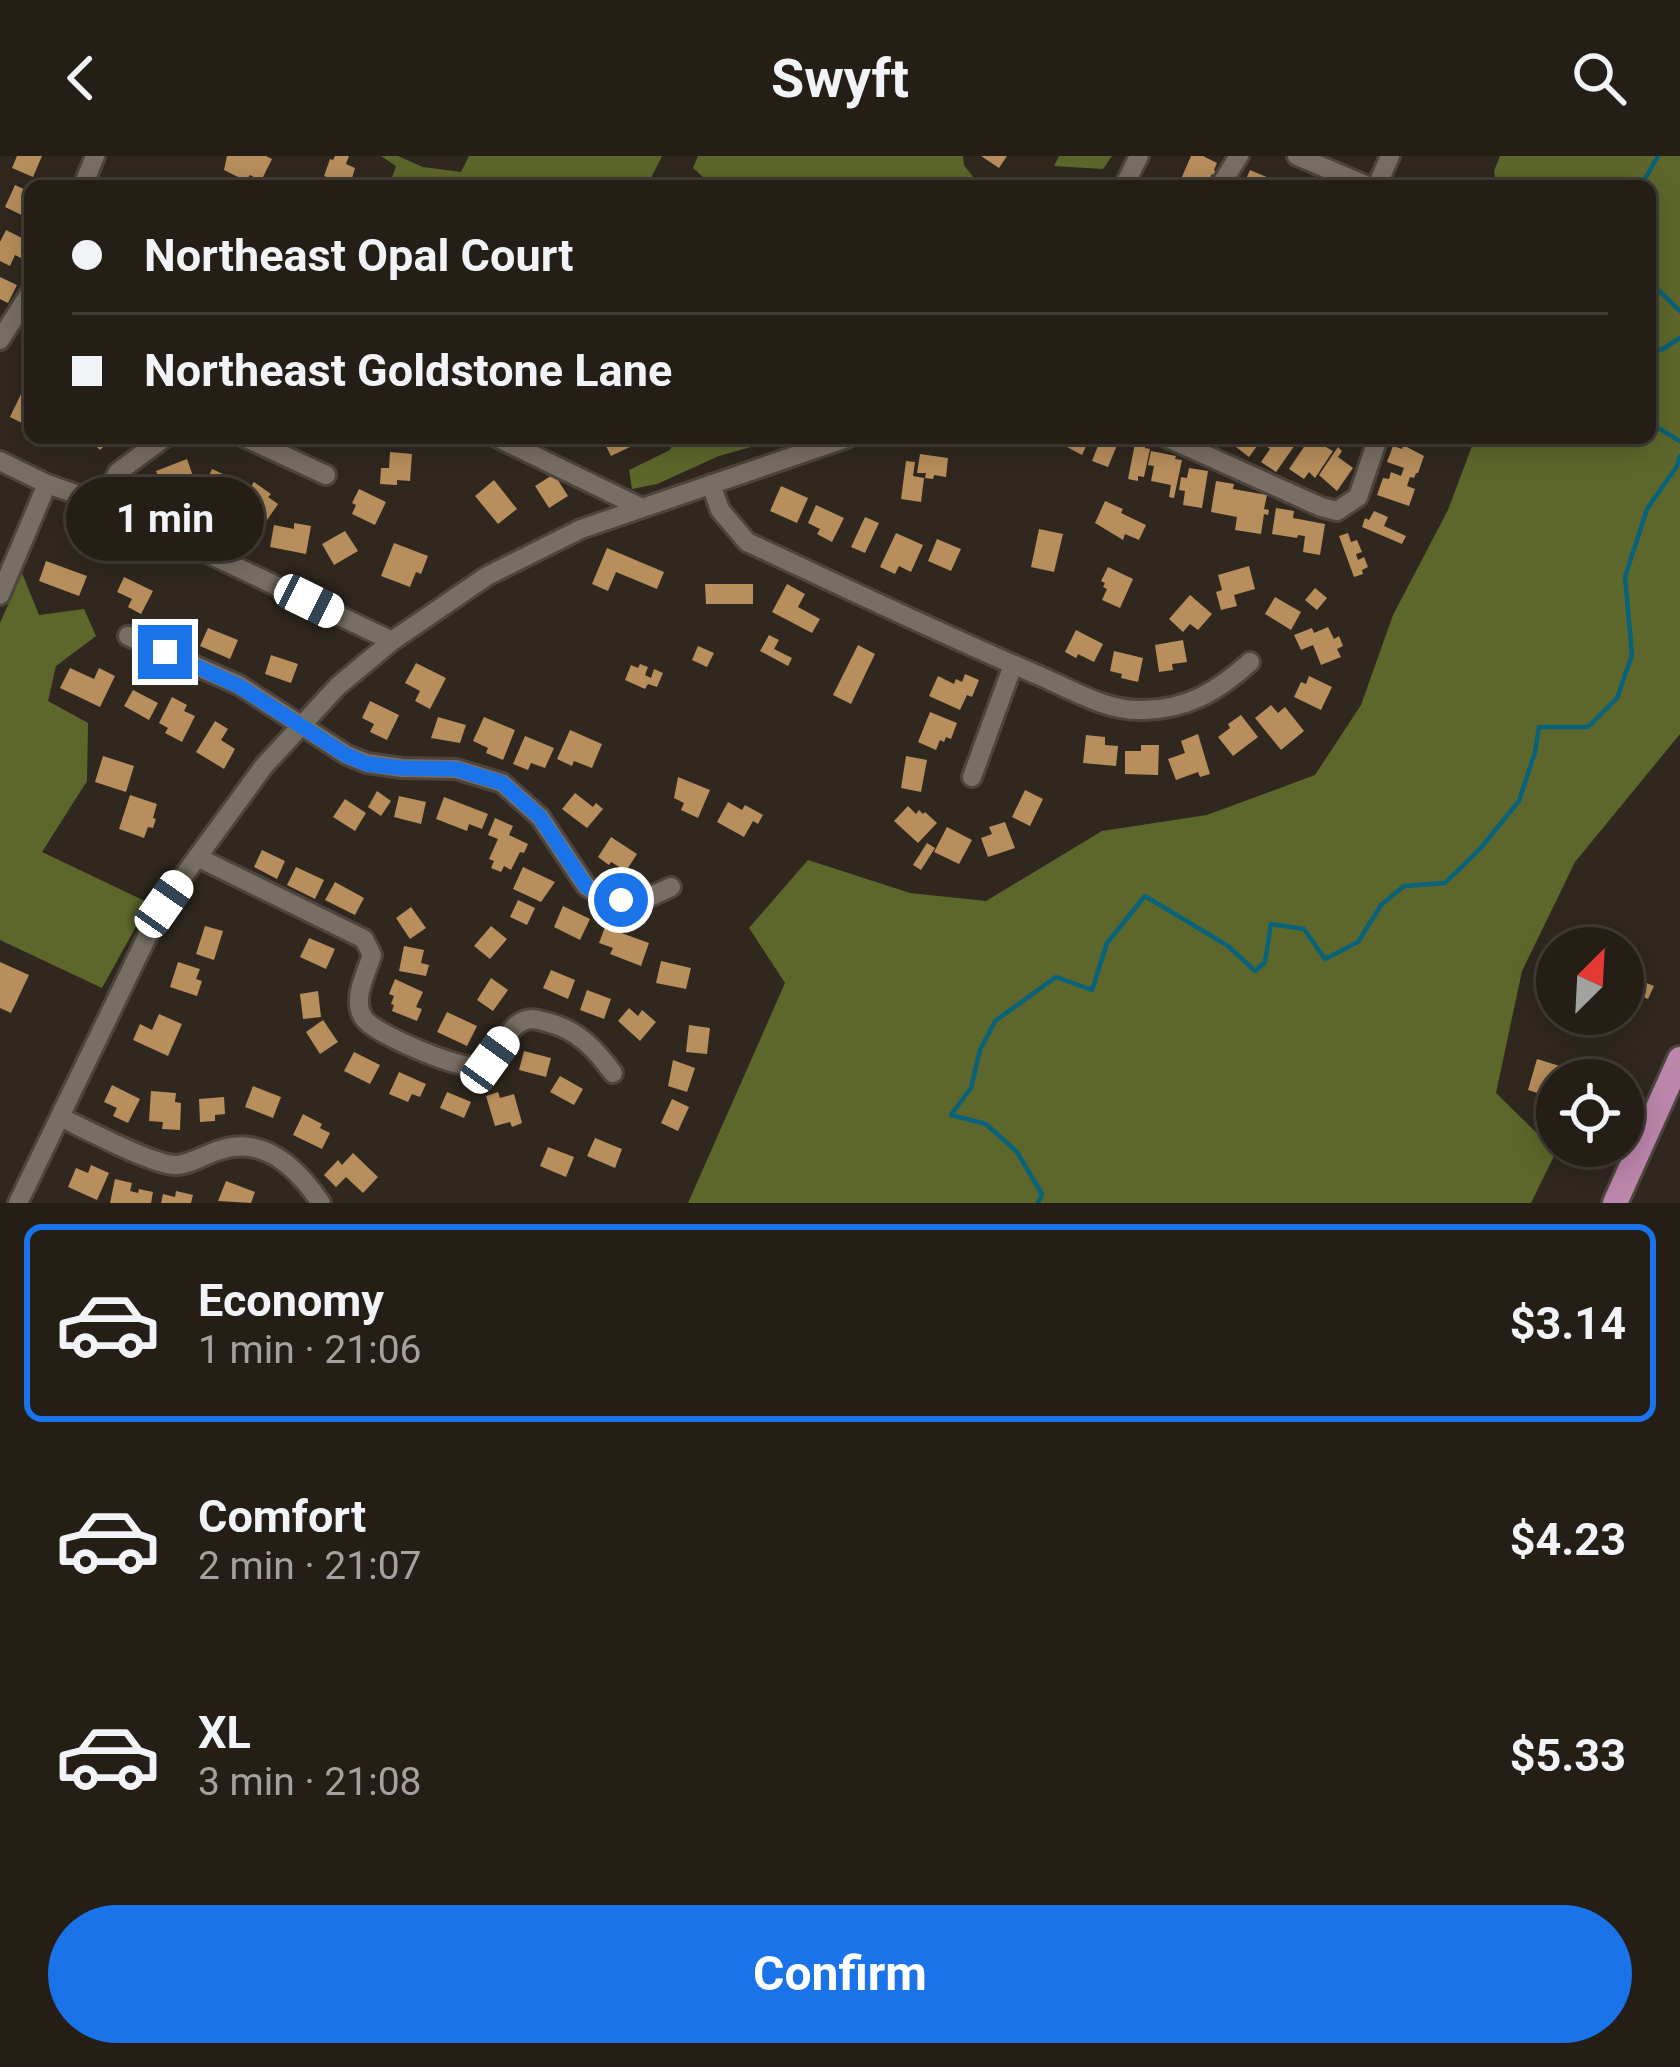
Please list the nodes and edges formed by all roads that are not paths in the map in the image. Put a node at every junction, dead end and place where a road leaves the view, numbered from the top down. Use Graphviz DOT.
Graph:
graph roads {
  1 [pos="1297,156"];
  2 [pos="1357,180"];
  3 [pos="24,302"];
  4 [pos="0,340"];
  5 [pos="156,444"];
  6 [pos="259,444"];
  7 [pos="510,444"];
  8 [pos="829,444"];
  9 [pos="1181,444"];
  10 [pos="1376,444"];
  11 [pos="0,461"];
  12 [pos="326,475"];
  13 [pos="47,484"];
  14 [pos="711,484"];
  15 [pos="102,503"];
  16 [pos="642,508"];
  17 [pos="0,595"];
  18 [pos="128,635"];
  19 [pos="392,640"];
  20 [pos="1250,662"];
  21 [pos="1013,665"];
  22 [pos="301,725"];
  23 [pos="972,776"];
  24 [pos="197,857"];
  25 [pos="671,887"];
  26 [pos="1680,1059"];
  27 [pos="613,1073"];
  28 [pos="60,1117"];
  29 [pos="17,1203"];
  30 [pos="321,1203"];
  31 [pos="1616,1203"];
  1 -- 2 [label="street"];
  3 -- 4 [label="street"];
  5 -- 15 [label="street"];
  6 -- 12 [label="street"];
  7 -- 16 [label="street"];
  8 -- 14 [label="street"];
  9 -- 10 [label="street"];
  11 -- 13 [label="street"];
  13 -- 15 [label="street"];
  13 -- 17 [label="street"];
  14 -- 16 [label="street"];
  14 -- 21 [label="street"];
  15 -- 19 [label="street"];
  16 -- 19 [label="street"];
  18 -- 22 [label="street"];
  19 -- 22 [label="street"];
  20 -- 21 [label="street"];
  21 -- 23 [label="street"];
  22 -- 24 [label="street"];
  22 -- 25 [label="street"];
  24 -- 27 [label="street"];
  24 -- 28 [label="street"];
  26 -- 31 [label="main road"];
  28 -- 29 [label="street"];
  28 -- 30 [label="street"];
}
